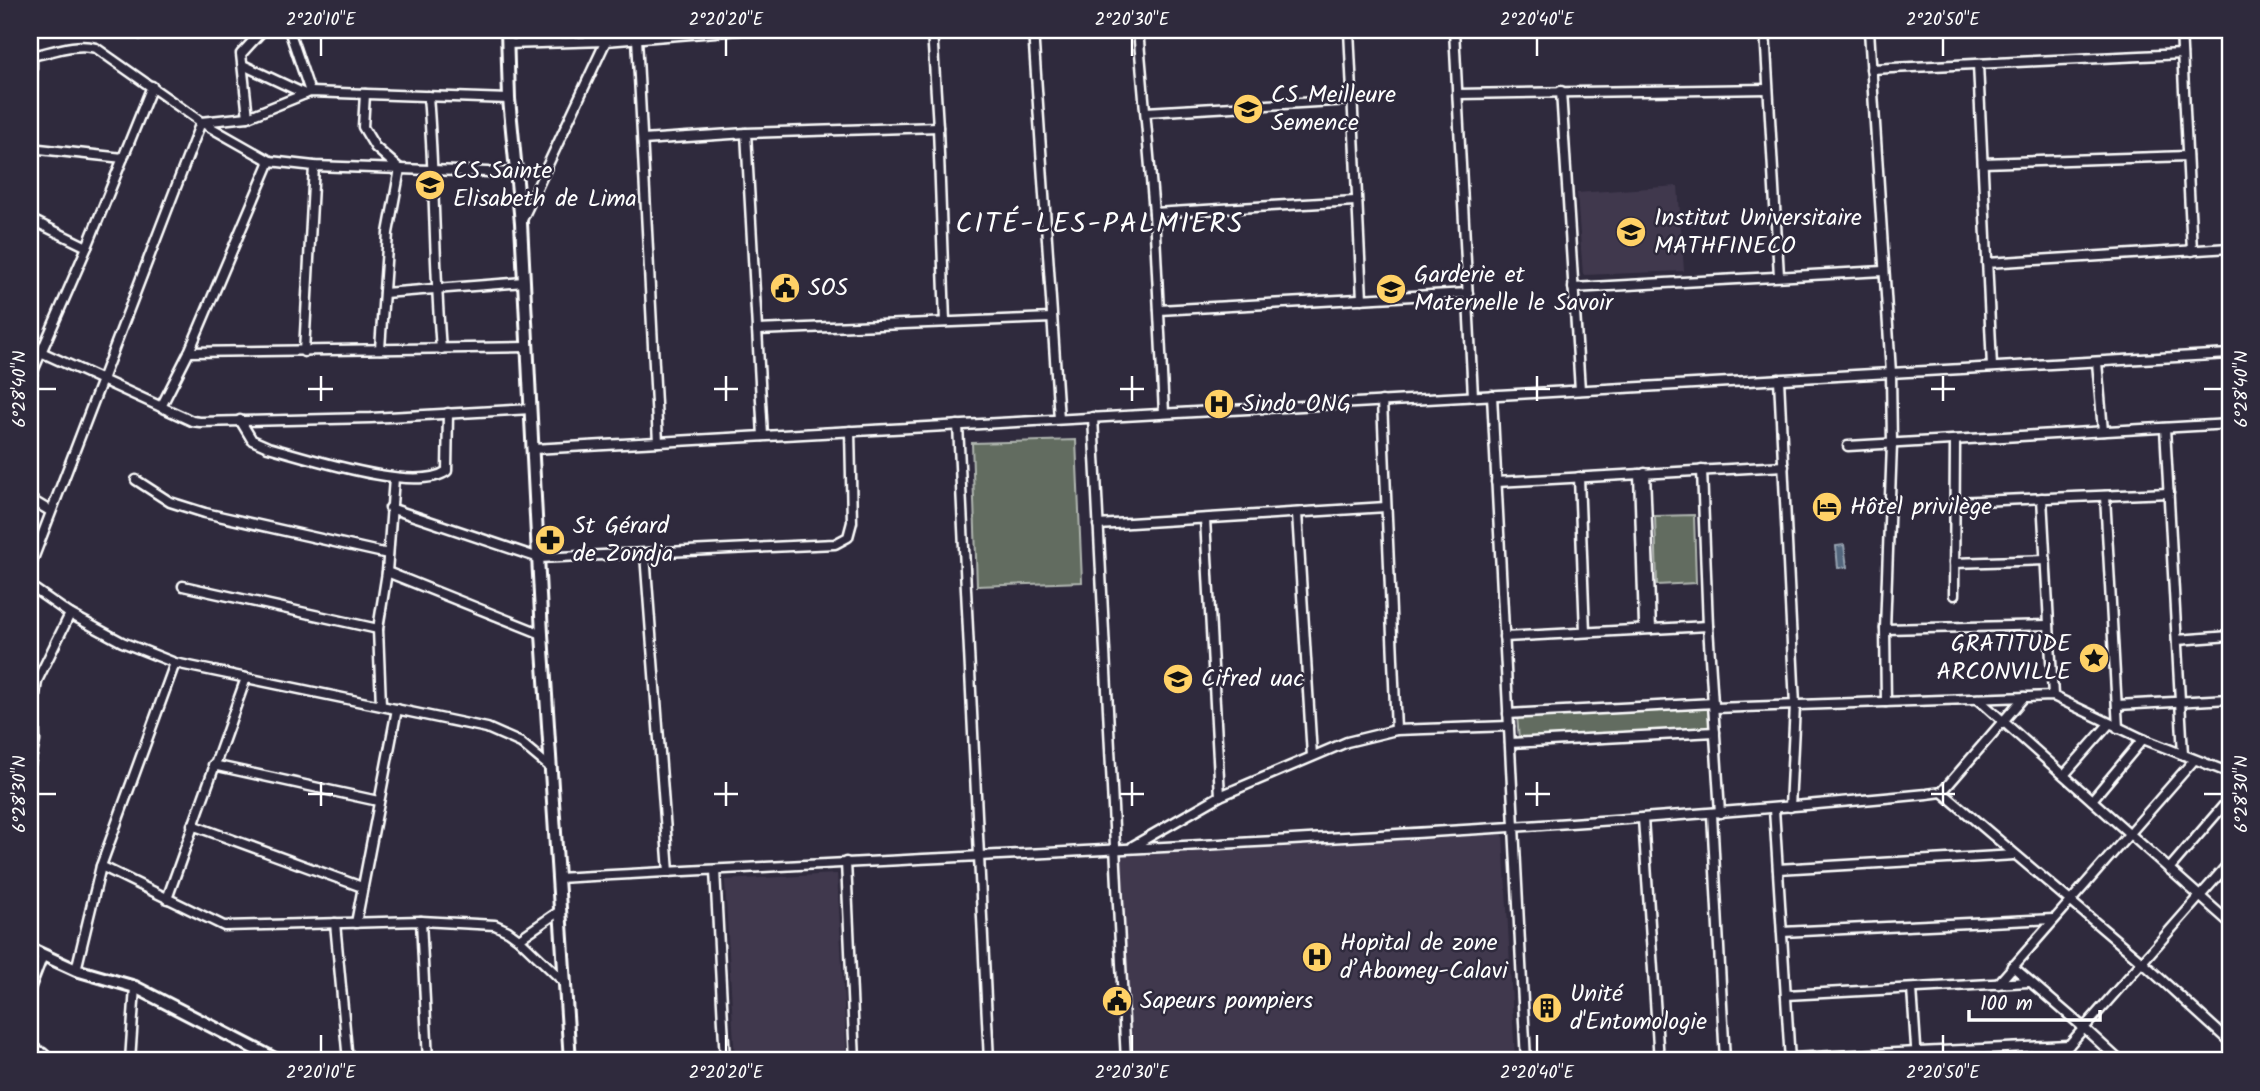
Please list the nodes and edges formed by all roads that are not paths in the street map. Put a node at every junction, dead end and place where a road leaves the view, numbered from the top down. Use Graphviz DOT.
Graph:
graph roads {
  1 [pos="263,30"];
  2 [pos="289,30"];
  3 [pos="507,30"];
  4 [pos="611,30"];
  5 [pos="740,30"];
  6 [pos="932,30"];
  7 [pos="1033,30"];
  8 [pos="1138,30"];
  9 [pos="1349,30"];
  10 [pos="1454,30"];
  11 [pos="1765,30"];
  12 [pos="1869,30"];
  13 [pos="2181,30"];
  14 [pos="637,38"];
  15 [pos="606,41"];
  16 [pos="508,44"];
  17 [pos="2182,54"];
  18 [pos="31,55"];
  19 [pos="1978,64"];
  20 [pos="243,65"];
  21 [pos="1871,69"];
  22 [pos="152,86"];
  23 [pos="1768,89"];
  24 [pos="1561,91"];
  25 [pos="307,93"];
  26 [pos="365,94"];
  27 [pos="1458,94"];
  28 [pos="428,96"];
  29 [pos="509,99"];
  30 [pos="1352,100"];
  31 [pos="1146,112"];
  32 [pos="248,117"];
  33 [pos="201,122"];
  34 [pos="939,127"];
  35 [pos="746,133"];
  36 [pos="643,140"];
  37 [pos="30,148"];
  38 [pos="2187,156"];
  39 [pos="122,158"];
  40 [pos="270,161"];
  41 [pos="1983,163"];
  42 [pos="314,166"];
  43 [pos="400,169"];
  44 [pos="434,170"];
  45 [pos="517,173"];
  46 [pos="1355,201"];
  47 [pos="1154,213"];
  48 [pos="30,219"];
  49 [pos="521,223"];
  50 [pos="87,247"];
  51 [pos="2230,248"];
  52 [pos="2192,251"];
  53 [pos="1987,263"];
  54 [pos="1883,271"];
  55 [pos="1779,276"];
  56 [pos="524,282"];
  57 [pos="1573,288"];
  58 [pos="436,289"];
  59 [pos="384,293"];
  60 [pos="1468,293"];
  61 [pos="1362,299"];
  62 [pos="1159,310"];
  63 [pos="1052,318"];
  64 [pos="946,322"];
  65 [pos="757,330"];
  66 [pos="527,347"];
  67 [pos="30,348"];
  68 [pos="380,349"];
  69 [pos="441,349"];
  70 [pos="41,352"];
  71 [pos="188,352"];
  72 [pos="304,352"];
  73 [pos="2230,354"];
  74 [pos="2097,362"];
  75 [pos="1992,368"];
  76 [pos="1891,373"];
  77 [pos="30,378"];
  78 [pos="1779,379"];
  79 [pos="103,381"];
  80 [pos="1580,390"];
  81 [pos="1492,395"];
  82 [pos="1473,396"];
  83 [pos="1381,401"];
  84 [pos="161,407"];
  85 [pos="531,409"];
  86 [pos="449,413"];
  87 [pos="1164,414"];
  88 [pos="1093,417"];
  89 [pos="1059,419"];
  90 [pos="240,421"];
  91 [pos="2230,424"];
  92 [pos="958,425"];
  93 [pos="2165,428"];
  94 [pos="850,431"];
  95 [pos="2103,431"];
  96 [pos="763,436"];
  97 [pos="1955,440"];
  98 [pos="658,442"];
  99 [pos="2230,443"];
  100 [pos="1892,444"];
  101 [pos="1848,446"];
  102 [pos="533,449"];
  103 [pos="1784,466"];
  104 [pos="1702,470"];
  105 [pos="1642,473"];
  106 [pos="1579,477"];
  107 [pos="394,478"];
  108 [pos="136,480"];
  109 [pos="1496,482"];
  110 [pos="2169,493"];
  111 [pos="2105,496"];
  112 [pos="2042,498"];
  113 [pos="30,499"];
  114 [pos="1955,502"];
  115 [pos="1386,507"];
  116 [pos="390,508"];
  117 [pos="50,511"];
  118 [pos="1297,513"];
  119 [pos="1205,519"];
  120 [pos="1098,525"];
  121 [pos="388,554"];
  122 [pos="645,554"];
  123 [pos="538,558"];
  124 [pos="2046,560"];
  125 [pos="1954,563"];
  126 [pos="30,567"];
  127 [pos="387,572"];
  128 [pos="30,586"];
  129 [pos="183,586"];
  130 [pos="1954,595"];
  131 [pos="69,614"];
  132 [pos="2049,625"];
  133 [pos="1648,626"];
  134 [pos="1709,626"];
  135 [pos="378,629"];
  136 [pos="1885,629"];
  137 [pos="1585,632"];
  138 [pos="542,634"];
  139 [pos="2230,636"];
  140 [pos="1504,637"];
  141 [pos="2177,640"];
  142 [pos="174,663"];
  143 [pos="246,678"];
  144 [pos="2053,696"];
  145 [pos="2024,697"];
  146 [pos="1978,699"];
  147 [pos="2230,699"];
  148 [pos="1886,702"];
  149 [pos="2180,702"];
  150 [pos="381,705"];
  151 [pos="1714,705"];
  152 [pos="1795,705"];
  153 [pos="2117,705"];
  154 [pos="397,709"];
  155 [pos="1508,714"];
  156 [pos="2003,722"];
  157 [pos="2109,724"];
  158 [pos="1509,726"];
  159 [pos="2118,728"];
  160 [pos="1396,730"];
  161 [pos="1715,732"];
  162 [pos="2143,739"];
  163 [pos="1510,743"];
  164 [pos="2183,755"];
  165 [pos="1312,756"];
  166 [pos="2194,760"];
  167 [pos="30,764"];
  168 [pos="213,765"];
  169 [pos="551,768"];
  170 [pos="2230,773"];
  171 [pos="2064,775"];
  172 [pos="1942,792"];
  173 [pos="1220,796"];
  174 [pos="2230,799"];
  175 [pos="2092,800"];
  176 [pos="378,801"];
  177 [pos="1790,807"];
  178 [pos="1774,809"];
  179 [pos="1716,813"];
  180 [pos="1643,818"];
  181 [pos="192,825"];
  182 [pos="1514,826"];
  183 [pos="2129,833"];
  184 [pos="1115,848"];
  185 [pos="1130,848"];
  186 [pos="2015,855"];
  187 [pos="979,856"];
  188 [pos="846,862"];
  189 [pos="2230,862"];
  190 [pos="101,866"];
  191 [pos="1778,869"];
  192 [pos="2169,869"];
  193 [pos="715,870"];
  194 [pos="669,872"];
  195 [pos="558,878"];
  196 [pos="362,887"];
  197 [pos="2200,896"];
  198 [pos="167,900"];
  199 [pos="2069,902"];
  200 [pos="561,910"];
  201 [pos="2053,919"];
  202 [pos="421,921"];
  203 [pos="335,923"];
  204 [pos="356,923"];
  205 [pos="2230,923"];
  206 [pos="1782,932"];
  207 [pos="519,939"];
  208 [pos="30,949"];
  209 [pos="43,955"];
  210 [pos="2142,962"];
  211 [pos="2012,966"];
  212 [pos="76,970"];
  213 [pos="2029,982"];
  214 [pos="566,984"];
  215 [pos="1998,984"];
  216 [pos="135,987"];
  217 [pos="30,989"];
  218 [pos="1912,989"];
  219 [pos="1786,996"];
  220 [pos="2084,1028"];
  221 [pos="2230,1042"];
  222 [pos="2069,1045"];
  223 [pos="30,1046"];
  224 [pos="1916,1057"];
  225 [pos="1790,1060"];
  226 [pos="52,1061"];
  227 [pos="130,1061"];
  228 [pos="279,1061"];
  229 [pos="348,1061"];
  230 [pos="428,1061"];
  231 [pos="570,1061"];
  232 [pos="725,1061"];
  233 [pos="855,1061"];
  234 [pos="989,1061"];
  235 [pos="1126,1061"];
  236 [pos="1526,1061"];
  237 [pos="1659,1061"];
  238 [pos="1725,1061"];
  239 [pos="2055,1061"];
  240 [pos="2120,1061"];
  1 -- 20 [label="street"];
  2 -- 25 [label="street"];
  3 -- 16 [label="street"];
  4 -- 15 [label="street"];
  5 -- 14 [label="street"];
  6 -- 34 [label="street"];
  7 -- 63 [label="street"];
  8 -- 31 [label="street"];
  9 -- 30 [label="street"];
  10 -- 27 [label="street"];
  11 -- 23 [label="street"];
  12 -- 21 [label="street"];
  13 -- 17 [label="street"];
  14 -- 15 [label="street"];
  14 -- 36 [label="street"];
  15 -- 16 [label="street"];
  15 -- 49 [label="street"];
  16 -- 29 [label="street"];
  17 -- 19 [label="street"];
  17 -- 38 [label="street"];
  18 -- 22 [label="street"];
  18 -- 37 [label="street"];
  19 -- 21 [label="street"];
  19 -- 41 [label="street"];
  20 -- 25 [label="street"];
  20 -- 32 [label="street"];
  21 -- 54 [label="street"];
  22 -- 33 [label="street"];
  22 -- 39 [label="street"];
  23 -- 24 [label="street"];
  23 -- 55 [label="street"];
  24 -- 27 [label="street"];
  24 -- 57 [label="street"];
  25 -- 26 [label="street"];
  25 -- 32 [label="street"];
  26 -- 28 [label="street"];
  26 -- 43 [label="street"];
  27 -- 60 [label="street"];
  28 -- 29 [label="street"];
  28 -- 44 [label="street"];
  29 -- 45 [label="street"];
  30 -- 31 [label="street"];
  30 -- 46 [label="street"];
  31 -- 47 [label="street"];
  32 -- 33 [label="street"];
  33 -- 40 [label="street"];
  33 -- 79 [label="street"];
  34 -- 35 [label="street"];
  34 -- 64 [label="street"];
  35 -- 36 [label="street"];
  35 -- 65 [label="street"];
  36 -- 98 [label="street"];
  37 -- 39 [label="street"];
  38 -- 41 [label="street"];
  38 -- 52 [label="street"];
  39 -- 50 [label="street"];
  40 -- 42 [label="street"];
  40 -- 71 [label="street"];
  41 -- 53 [label="street"];
  42 -- 43 [label="street"];
  42 -- 72 [label="street"];
  43 -- 44 [label="street"];
  43 -- 59 [label="street"];
  44 -- 45 [label="street"];
  44 -- 58 [label="street"];
  45 -- 49 [label="street"];
  46 -- 47 [label="street"];
  46 -- 61 [label="street"];
  47 -- 62 [label="street"];
  48 -- 50 [label="street"];
  49 -- 56 [label="street"];
  50 -- 70 [label="street"];
  51 -- 52 [label="street"];
  52 -- 53 [label="street"];
  53 -- 75 [label="street"];
  54 -- 55 [label="street"];
  54 -- 76 [label="street"];
  55 -- 57 [label="street"];
  56 -- 58 [label="street"];
  56 -- 66 [label="street"];
  57 -- 80 [label="street"];
  58 -- 59 [label="street"];
  58 -- 69 [label="street"];
  59 -- 68 [label="street"];
  60 -- 61 [label="street"];
  60 -- 82 [label="street"];
  61 -- 62 [label="street"];
  62 -- 87 [label="street"];
  63 -- 64 [label="street"];
  63 -- 89 [label="street"];
  64 -- 65 [label="street"];
  65 -- 96 [label="street"];
  66 -- 69 [label="street"];
  66 -- 85 [label="street"];
  67 -- 70 [label="street"];
  68 -- 69 [label="street"];
  68 -- 72 [label="street"];
  70 -- 77 [label="street"];
  70 -- 79 [label="street"];
  71 -- 72 [label="street"];
  71 -- 84 [label="street"];
  73 -- 74 [label="street"];
  74 -- 75 [label="street"];
  74 -- 95 [label="street"];
  75 -- 76 [label="street"];
  76 -- 78 [label="street"];
  76 -- 100 [label="street"];
  78 -- 80 [label="street"];
  78 -- 103 [label="street"];
  79 -- 84 [label="street"];
  79 -- 117 [label="street"];
  80 -- 81 [label="street"];
  81 -- 82 [label="street"];
  81 -- 109 [label="street"];
  82 -- 83 [label="street"];
  83 -- 87 [label="street"];
  83 -- 115 [label="street"];
  84 -- 90 [label="street"];
  85 -- 86 [label="street"];
  85 -- 102 [label="street"];
  86 -- 90 [label="street"];
  86 -- 107 [label="street"];
  87 -- 88 [label="street"];
  88 -- 89 [label="street"];
  88 -- 120 [label="street"];
  89 -- 92 [label="street"];
  90 -- 107 [label="street"];
  91 -- 93 [label="street"];
  91 -- 99 [label="street"];
  92 -- 94 [label="street"];
  92 -- 187 [label="street"];
  93 -- 95 [label="street"];
  93 -- 110 [label="street"];
  94 -- 96 [label="street"];
  94 -- 122 [label="street"];
  95 -- 97 [label="street"];
  96 -- 98 [label="street"];
  97 -- 100 [label="street"];
  97 -- 114 [label="street"];
  98 -- 102 [label="street"];
  100 -- 101 [label="street"];
  100 -- 136 [label="street"];
  102 -- 123 [label="street"];
  103 -- 104 [label="street"];
  103 -- 152 [label="street"];
  104 -- 105 [label="street"];
  104 -- 134 [label="street"];
  105 -- 106 [label="street"];
  105 -- 133 [label="street"];
  106 -- 109 [label="street"];
  106 -- 137 [label="street"];
  107 -- 116 [label="street"];
  108 -- 121 [label="street"];
  109 -- 140 [label="street"];
  110 -- 111 [label="street"];
  110 -- 141 [label="street"];
  111 -- 112 [label="street"];
  111 -- 153 [label="street"];
  112 -- 114 [label="street"];
  112 -- 124 [label="street"];
  113 -- 117 [label="street"];
  114 -- 125 [label="street"];
  115 -- 118 [label="street"];
  115 -- 160 [label="street"];
  116 -- 121 [label="street"];
  116 -- 123 [label="street"];
  117 -- 126 [label="street"];
  118 -- 119 [label="street"];
  118 -- 165 [label="street"];
  119 -- 120 [label="street"];
  119 -- 173 [label="street"];
  120 -- 184 [label="street"];
  121 -- 127 [label="street"];
  122 -- 123 [label="street"];
  122 -- 194 [label="street"];
  123 -- 138 [label="street"];
  124 -- 125 [label="street"];
  124 -- 132 [label="street"];
  125 -- 130 [label="street"];
  127 -- 135 [label="street"];
  127 -- 138 [label="street"];
  128 -- 131 [label="street"];
  129 -- 135 [label="street"];
  131 -- 142 [label="street"];
  131 -- 167 [label="street"];
  132 -- 136 [label="street"];
  132 -- 144 [label="street"];
  133 -- 134 [label="street"];
  133 -- 137 [label="street"];
  134 -- 151 [label="street"];
  135 -- 150 [label="street"];
  136 -- 148 [label="street"];
  137 -- 140 [label="street"];
  138 -- 169 [label="street"];
  139 -- 141 [label="street"];
  140 -- 155 [label="street"];
  141 -- 149 [label="street"];
  142 -- 143 [label="street"];
  142 -- 190 [label="street"];
  143 -- 150 [label="street"];
  143 -- 168 [label="street"];
  144 -- 145 [label="street"];
  144 -- 157 [label="street"];
  145 -- 146 [label="street"];
  145 -- 156 [label="street"];
  146 -- 148 [label="street"];
  146 -- 156 [label="street"];
  147 -- 149 [label="street"];
  148 -- 152 [label="street"];
  149 -- 153 [label="street"];
  149 -- 164 [label="street"];
  150 -- 154 [label="street"];
  151 -- 152 [label="street"];
  151 -- 155 [label="street"];
  151 -- 161 [label="street"];
  152 -- 177 [label="street"];
  153 -- 159 [label="street"];
  154 -- 169 [label="street"];
  154 -- 176 [label="street"];
  155 -- 158 [label="street"];
  156 -- 171 [label="street"];
  156 -- 172 [label="street"];
  157 -- 159 [label="street"];
  157 -- 171 [label="street"];
  158 -- 160 [label="street"];
  158 -- 163 [label="street"];
  159 -- 162 [label="street"];
  160 -- 165 [label="street"];
  161 -- 163 [label="street"];
  161 -- 179 [label="street"];
  162 -- 164 [label="street"];
  162 -- 175 [label="street"];
  163 -- 182 [label="street"];
  164 -- 166 [label="street"];
  165 -- 173 [label="street"];
  166 -- 170 [label="street"];
  166 -- 183 [label="street"];
  168 -- 176 [label="street"];
  168 -- 181 [label="street"];
  169 -- 195 [label="street"];
  171 -- 175 [label="street"];
  172 -- 177 [label="street"];
  172 -- 186 [label="street"];
  173 -- 185 [label="street"];
  174 -- 192 [label="street"];
  175 -- 183 [label="street"];
  176 -- 196 [label="street"];
  177 -- 178 [label="street"];
  178 -- 179 [label="street"];
  178 -- 191 [label="street"];
  179 -- 180 [label="street"];
  179 -- 238 [label="street"];
  180 -- 182 [label="street"];
  180 -- 237 [label="street"];
  181 -- 196 [label="street"];
  181 -- 198 [label="street"];
  182 -- 185 [label="street"];
  182 -- 236 [label="street"];
  183 -- 192 [label="street"];
  183 -- 199 [label="street"];
  184 -- 185 [label="street"];
  184 -- 187 [label="street"];
  184 -- 235 [label="street"];
  186 -- 191 [label="street"];
  186 -- 199 [label="street"];
  187 -- 188 [label="street"];
  187 -- 234 [label="street"];
  188 -- 193 [label="street"];
  188 -- 233 [label="street"];
  189 -- 197 [label="street"];
  190 -- 198 [label="street"];
  190 -- 212 [label="street"];
  191 -- 206 [label="street"];
  192 -- 197 [label="street"];
  193 -- 194 [label="street"];
  193 -- 232 [label="street"];
  194 -- 195 [label="street"];
  195 -- 200 [label="street"];
  196 -- 204 [label="street"];
  197 -- 205 [label="street"];
  197 -- 210 [label="street"];
  198 -- 203 [label="street"];
  199 -- 201 [label="street"];
  199 -- 210 [label="street"];
  200 -- 207 [label="street"];
  200 -- 214 [label="street"];
  201 -- 206 [label="street"];
  201 -- 211 [label="street"];
  202 -- 204 [label="street"];
  202 -- 207 [label="street"];
  202 -- 230 [label="street"];
  203 -- 204 [label="street"];
  203 -- 229 [label="street"];
  206 -- 219 [label="street"];
  207 -- 214 [label="street"];
  208 -- 209 [label="street"];
  209 -- 212 [label="street"];
  209 -- 217 [label="street"];
  210 -- 220 [label="street"];
  210 -- 221 [label="street"];
  211 -- 213 [label="street"];
  211 -- 215 [label="street"];
  212 -- 216 [label="street"];
  213 -- 215 [label="street"];
  213 -- 220 [label="street"];
  214 -- 231 [label="street"];
  215 -- 218 [label="street"];
  216 -- 227 [label="street"];
  216 -- 228 [label="street"];
  218 -- 219 [label="street"];
  218 -- 224 [label="street"];
  219 -- 225 [label="street"];
  220 -- 222 [label="street"];
  220 -- 240 [label="street"];
  222 -- 224 [label="street"];
  222 -- 239 [label="street"];
  223 -- 226 [label="street"];
  224 -- 225 [label="street"];
}
